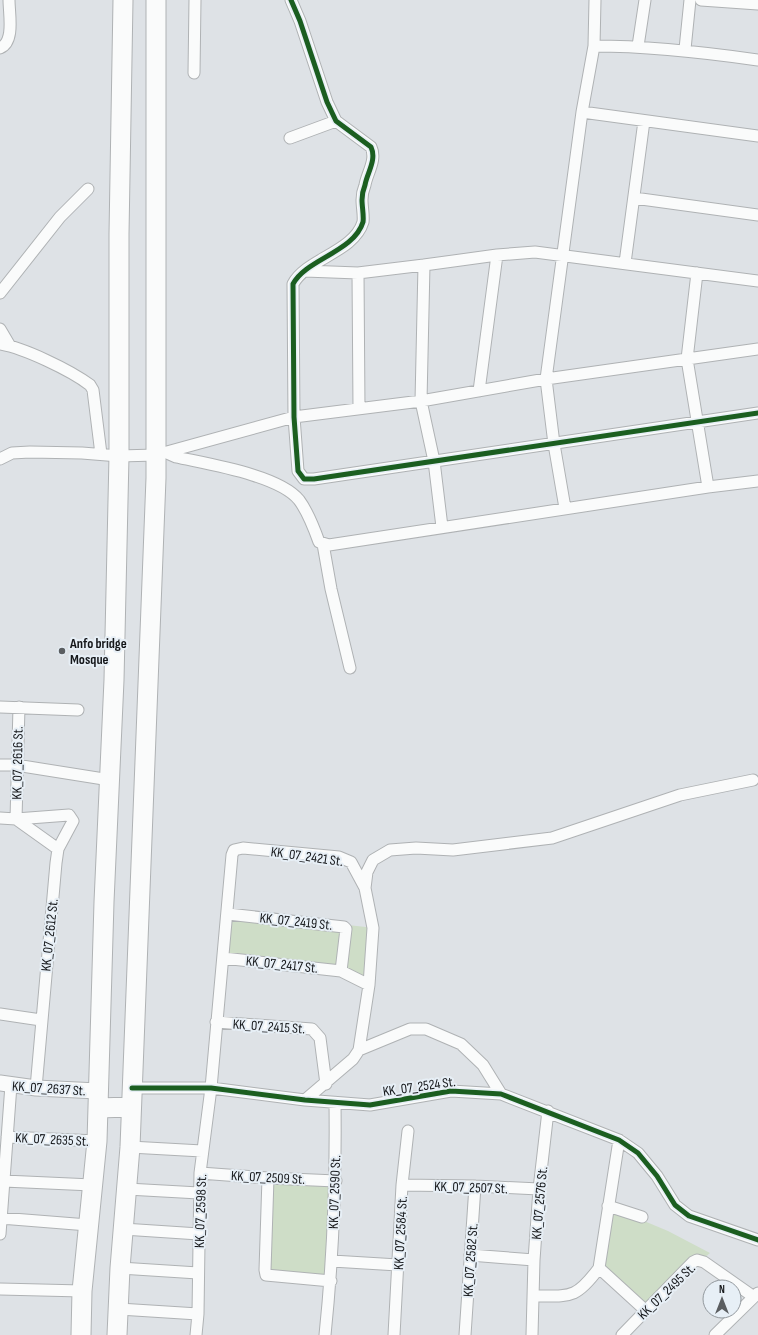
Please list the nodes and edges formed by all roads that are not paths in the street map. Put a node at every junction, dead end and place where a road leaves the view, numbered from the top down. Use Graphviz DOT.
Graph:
graph roads {
  1 [pos="9,0"];
  2 [pos="123,0"];
  3 [pos="156,0"];
  4 [pos="195,0"];
  5 [pos="291,0"];
  6 [pos="645,0"];
  7 [pos="690,0"];
  8 [pos="701,0"];
  9 [pos="592,2"];
  10 [pos="758,4"];
  11 [pos="594,46"];
  12 [pos="638,46"];
  13 [pos="0,48"];
  14 [pos="685,50"];
  15 [pos="758,60"];
  16 [pos="194,73"];
  17 [pos="582,112"];
  18 [pos="336,121"];
  19 [pos="644,122"];
  20 [pos="758,136"];
  21 [pos="290,138"];
  22 [pos="88,189"];
  23 [pos="634,198"];
  24 [pos="758,216"];
  25 [pos="562,254"];
  26 [pos="497,255"];
  27 [pos="625,263"];
  28 [pos="424,265"];
  29 [pos="304,271"];
  30 [pos="358,273"];
  31 [pos="697,273"];
  32 [pos="758,281"];
  33 [pos="0,293"];
  34 [pos="0,329"];
  35 [pos="5,345"];
  36 [pos="758,349"];
  37 [pos="687,359"];
  38 [pos="546,379"];
  39 [pos="479,391"];
  40 [pos="421,401"];
  41 [pos="359,409"];
  42 [pos="758,413"];
  43 [pos="294,417"];
  44 [pos="696,421"];
  45 [pos="554,444"];
  46 [pos="162,454"];
  47 [pos="110,455"];
  48 [pos="0,459"];
  49 [pos="434,461"];
  50 [pos="758,481"];
  51 [pos="708,487"];
  52 [pos="565,508"];
  53 [pos="442,527"];
  54 [pos="323,544"];
  55 [pos="350,668"];
  56 [pos="0,707"];
  57 [pos="19,707"];
  58 [pos="78,710"];
  59 [pos="0,765"];
  60 [pos="16,766"];
  61 [pos="110,780"];
  62 [pos="753,780"];
  63 [pos="0,818"];
  64 [pos="16,820"];
  65 [pos="58,849"];
  66 [pos="234,850"];
  67 [pos="365,888"];
  68 [pos="228,914"];
  69 [pos="223,958"];
  70 [pos="341,971"];
  71 [pos="369,985"];
  72 [pos="0,1014"];
  73 [pos="41,1020"];
  74 [pos="216,1022"];
  75 [pos="359,1050"];
  76 [pos="5,1084"];
  77 [pos="326,1084"];
  78 [pos="36,1088"];
  79 [pos="132,1088"];
  80 [pos="211,1088"];
  81 [pos="501,1094"];
  82 [pos="98,1100"];
  83 [pos="305,1100"];
  84 [pos="335,1103"];
  85 [pos="132,1107"];
  86 [pos="548,1111"];
  87 [pos="408,1132"];
  88 [pos="7,1137"];
  89 [pos="619,1140"];
  90 [pos="97,1141"];
  91 [pos="130,1147"];
  92 [pos="202,1151"];
  93 [pos="3,1159"];
  94 [pos="200,1172"];
  95 [pos="268,1178"];
  96 [pos="336,1180"];
  97 [pos="4,1181"];
  98 [pos="92,1184"];
  99 [pos="402,1185"];
  100 [pos="475,1186"];
  101 [pos="127,1189"];
  102 [pos="539,1190"];
  103 [pos="199,1193"];
  104 [pos="608,1206"];
  105 [pos="0,1218"];
  106 [pos="642,1218"];
  107 [pos="88,1225"];
  108 [pos="123,1229"];
  109 [pos="0,1234"];
  110 [pos="198,1234"];
  111 [pos="758,1240"];
  112 [pos="470,1255"];
  113 [pos="534,1260"];
  114 [pos="332,1261"];
  115 [pos="398,1265"];
  116 [pos="120,1268"];
  117 [pos="599,1268"];
  118 [pos="198,1273"];
  119 [pos="331,1281"];
  120 [pos="0,1289"];
  121 [pos="82,1291"];
  122 [pos="756,1295"];
  123 [pos="534,1296"];
  124 [pos="119,1309"];
  125 [pos="645,1310"];
  126 [pos="198,1314"];
  127 [pos="81,1335"];
  128 [pos="117,1335"];
  129 [pos="196,1335"];
  130 [pos="325,1335"];
  131 [pos="394,1335"];
  132 [pos="465,1335"];
  133 [pos="532,1335"];
  134 [pos="622,1335"];
  135 [pos="715,1335"];
  1 -- 13 [label="street"];
  2 -- 47 [label="highway"];
  3 -- 46 [label="highway"];
  4 -- 16 [label="street"];
  5 -- 18 [label="street"];
  6 -- 12 [label="street"];
  7 -- 14 [label="street"];
  8 -- 10 [label="street"];
  9 -- 11 [label="street"];
  11 -- 12 [label="street"];
  11 -- 17 [label="street"];
  12 -- 14 [label="street"];
  14 -- 15 [label="street"];
  17 -- 19 [label="street"];
  17 -- 25 [label="street"];
  18 -- 21 [label="street"];
  18 -- 29 [label="street"];
  19 -- 20 [label="street"];
  19 -- 23 [label="street"];
  22 -- 33 [label="street"];
  23 -- 24 [label="street"];
  23 -- 27 [label="street"];
  25 -- 26 [label="street"];
  25 -- 27 [label="street"];
  25 -- 38 [label="street"];
  26 -- 28 [label="street"];
  26 -- 39 [label="street"];
  27 -- 31 [label="street"];
  28 -- 30 [label="street"];
  28 -- 40 [label="street"];
  29 -- 30 [label="street"];
  29 -- 43 [label="street"];
  30 -- 41 [label="street"];
  31 -- 32 [label="street"];
  31 -- 37 [label="street"];
  34 -- 35 [label="street"];
  35 -- 47 [label="street"];
  36 -- 37 [label="street"];
  37 -- 38 [label="street"];
  37 -- 44 [label="street"];
  38 -- 39 [label="street"];
  38 -- 45 [label="street"];
  39 -- 40 [label="street"];
  40 -- 41 [label="street"];
  40 -- 49 [label="street"];
  41 -- 43 [label="street"];
  42 -- 44 [label="street"];
  43 -- 46 [label="street"];
  43 -- 49 [label="street"];
  44 -- 45 [label="street"];
  44 -- 51 [label="street"];
  45 -- 49 [label="street"];
  45 -- 52 [label="street"];
  46 -- 47 [label="street"];
  46 -- 54 [label="street"];
  46 -- 79 [label="highway"];
  47 -- 48 [label="street"];
  47 -- 61 [label="highway"];
  49 -- 53 [label="street"];
  50 -- 51 [label="street"];
  51 -- 52 [label="street"];
  52 -- 53 [label="street"];
  53 -- 54 [label="street"];
  54 -- 55 [label="street"];
  56 -- 57 [label="street"];
  57 -- 58 [label="street"];
  57 -- 60 [label="street, KK_07_2616 St."];
  59 -- 60 [label="street"];
  60 -- 61 [label="street"];
  60 -- 64 [label="street, KK_07_2616 St."];
  61 -- 82 [label="highway"];
  62 -- 67 [label="street"];
  63 -- 64 [label="street"];
  64 -- 65 [label="street"];
  64 -- 65 [label="street, KK_07_2612 St."];
  65 -- 73 [label="street, KK_07_2612 St."];
  66 -- 67 [label="street, KK_07_2421 St."];
  66 -- 68 [label="street, KK_07_2598 St."];
  67 -- 71 [label="street"];
  68 -- 69 [label="street, KK_07_2598 St."];
  68 -- 70 [label="street, KK_07_2419 St."];
  69 -- 70 [label="street, KK_07_2417 St."];
  69 -- 74 [label="street, KK_07_2598 St."];
  70 -- 71 [label="street"];
  71 -- 75 [label="street"];
  72 -- 73 [label="street"];
  73 -- 78 [label="street, KK_07_2612 St."];
  74 -- 77 [label="street, KK_07_2415 St."];
  74 -- 80 [label="street, KK_07_2598 St."];
  75 -- 77 [label="street"];
  75 -- 81 [label="street"];
  76 -- 78 [label="street, KK_07_2637 St."];
  76 -- 88 [label="street"];
  77 -- 83 [label="street"];
  78 -- 82 [label="street, KK_07_2637 St."];
  79 -- 80 [label="street, KK_07_2524 St."];
  79 -- 85 [label="highway"];
  80 -- 83 [label="street, KK_07_2524 St."];
  80 -- 92 [label="street, KK_07_2598 St."];
  81 -- 84 [label="street, KK_07_2524 St."];
  81 -- 86 [label="street, KK_07_2524 St."];
  82 -- 85 [label="highway"];
  82 -- 90 [label="highway"];
  83 -- 84 [label="street, KK_07_2524 St."];
  84 -- 96 [label="street, KK_07_2590 St."];
  85 -- 91 [label="highway"];
  86 -- 89 [label="street, KK_07_2524 St."];
  86 -- 102 [label="street, KK_07_2576 St."];
  87 -- 99 [label="street, KK_07_2584 St."];
  88 -- 90 [label="street, KK_07_2635 St."];
  88 -- 93 [label="street"];
  89 -- 104 [label="street"];
  89 -- 111 [label="street, KK_07_2524 St."];
  90 -- 98 [label="highway"];
  91 -- 92 [label="street"];
  91 -- 101 [label="highway"];
  92 -- 94 [label="street, KK_07_2598 St."];
  93 -- 97 [label="street"];
  94 -- 95 [label="street, KK_07_2509 St."];
  94 -- 103 [label="street, KK_07_2598 St."];
  95 -- 96 [label="street, KK_07_2509 St."];
  95 -- 119 [label="street"];
  96 -- 114 [label="street, KK_07_2590 St."];
  97 -- 98 [label="street"];
  97 -- 105 [label="street"];
  98 -- 107 [label="highway"];
  99 -- 100 [label="street, KK_07_2507 St."];
  99 -- 115 [label="street, KK_07_2584 St."];
  100 -- 102 [label="street, KK_07_2507 St."];
  100 -- 112 [label="street, KK_07_2582 St."];
  101 -- 103 [label="street"];
  101 -- 108 [label="highway"];
  102 -- 113 [label="street, KK_07_2576 St."];
  103 -- 110 [label="street, KK_07_2598 St."];
  104 -- 106 [label="street"];
  104 -- 117 [label="street"];
  105 -- 107 [label="street"];
  105 -- 109 [label="street"];
  107 -- 121 [label="highway"];
  108 -- 110 [label="street"];
  108 -- 116 [label="highway"];
  110 -- 118 [label="street, KK_07_2598 St."];
  112 -- 113 [label="street"];
  112 -- 132 [label="street, KK_07_2582 St."];
  113 -- 123 [label="street, KK_07_2576 St."];
  114 -- 115 [label="street"];
  114 -- 119 [label="street, KK_07_2590 St."];
  115 -- 131 [label="street, KK_07_2584 St."];
  116 -- 118 [label="street"];
  116 -- 124 [label="highway"];
  117 -- 123 [label="street"];
  117 -- 125 [label="street"];
  118 -- 126 [label="street, KK_07_2598 St."];
  119 -- 130 [label="street, KK_07_2590 St."];
  120 -- 121 [label="street"];
  121 -- 127 [label="highway"];
  122 -- 125 [label="street, KK_07_2495 St."];
  122 -- 135 [label="street"];
  123 -- 133 [label="street, KK_07_2576 St."];
  124 -- 126 [label="street"];
  124 -- 128 [label="highway"];
  125 -- 134 [label="street, KK_07_2495 St."];
  126 -- 129 [label="street, KK_07_2598 St."];
}
